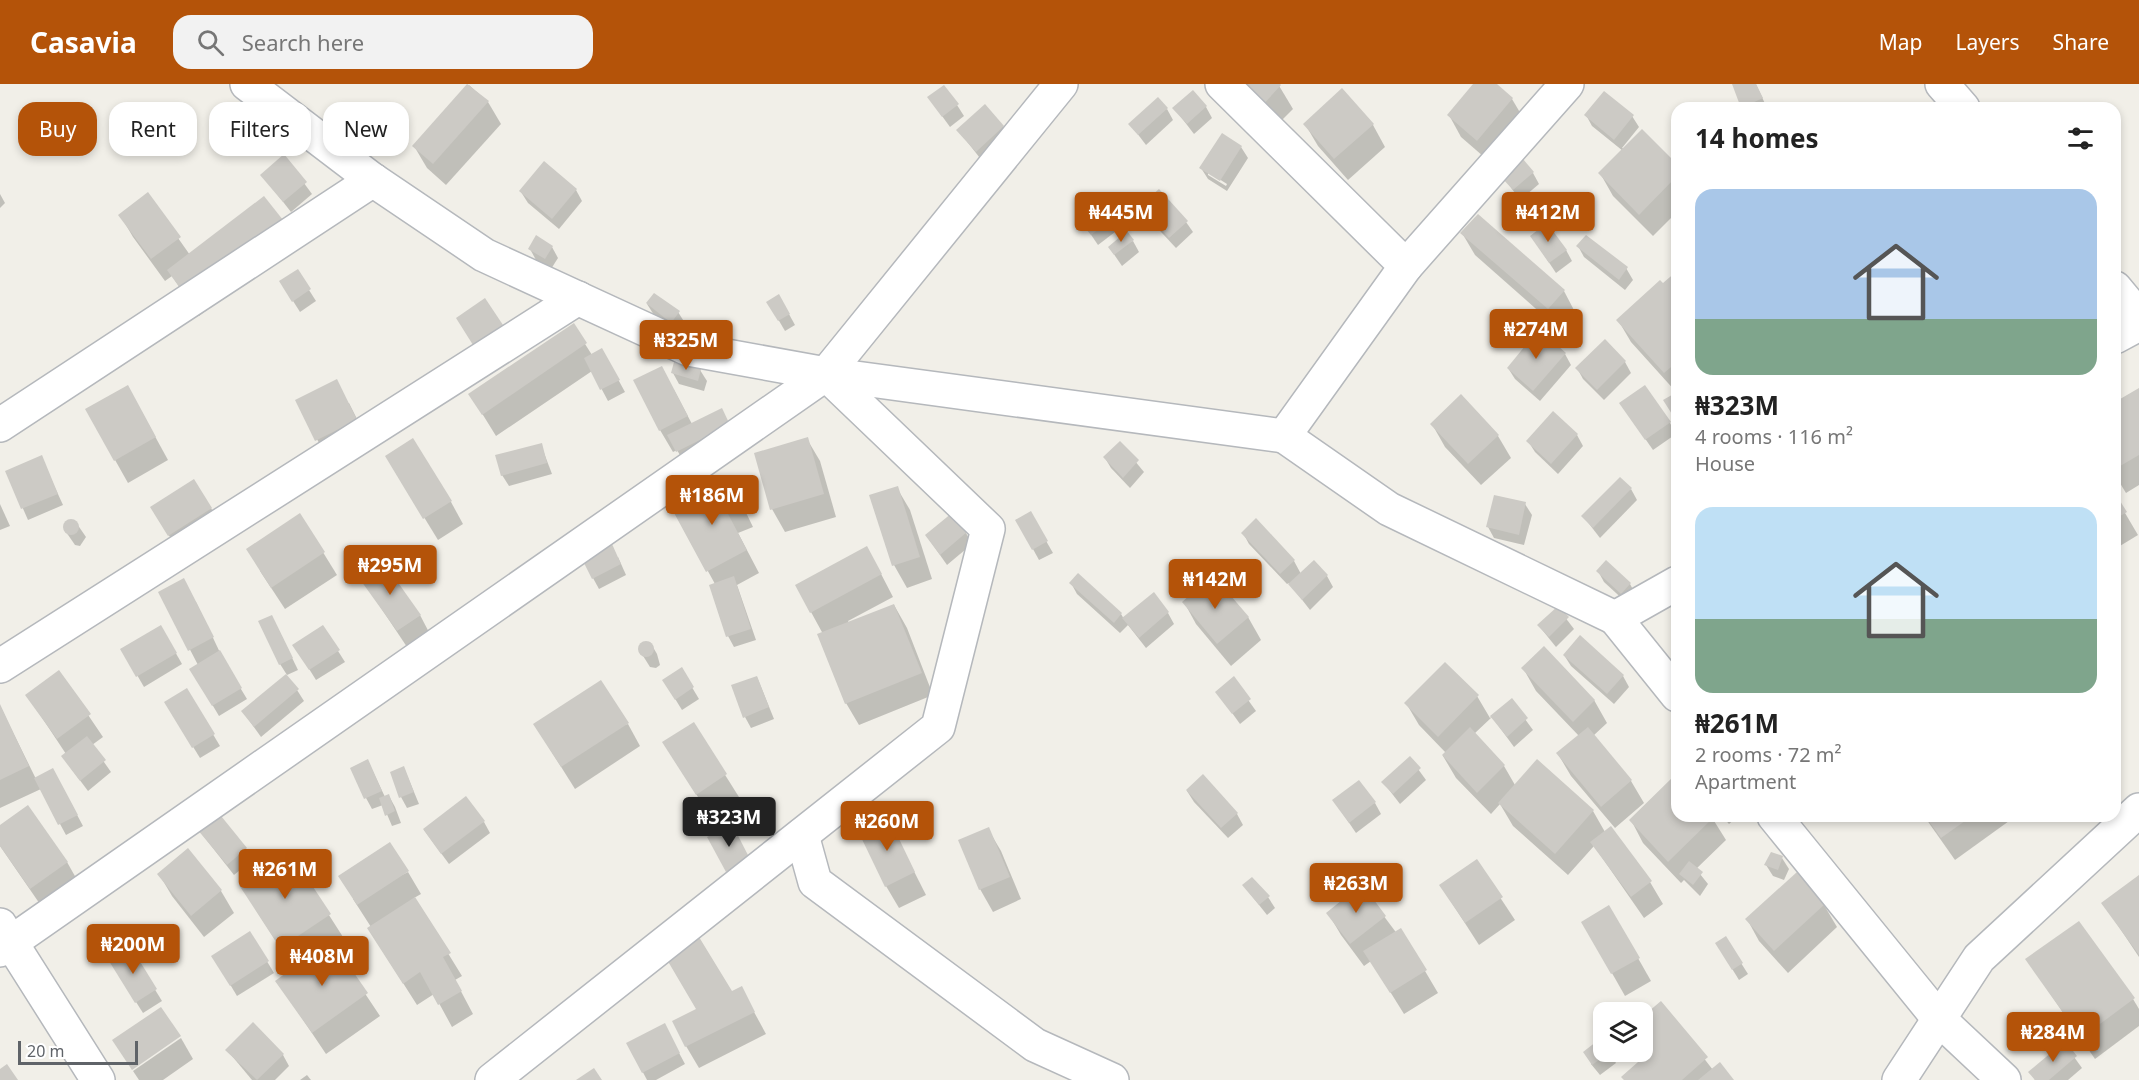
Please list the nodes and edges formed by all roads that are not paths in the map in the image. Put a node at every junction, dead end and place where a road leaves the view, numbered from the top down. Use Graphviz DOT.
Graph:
graph roads {
  1 [pos="1060,84"];
  2 [pos="1222,84"];
  3 [pos="1567,84"];
  4 [pos="1942,84"];
  5 [pos="268,90"];
  6 [pos="1958,102"];
  7 [pos="373,180"];
  8 [pos="1407,266"];
  9 [pos="2121,295"];
  10 [pos="578,298"];
  11 [pos="2139,317"];
  12 [pos="2139,324"];
  13 [pos="2121,334"];
  14 [pos="826,374"];
  15 [pos="0,425"];
  16 [pos="1284,436"];
  17 [pos="1671,586"];
  18 [pos="1615,618"];
  19 [pos="0,666"];
  20 [pos="1671,688"];
  21 [pos="2139,810"];
  22 [pos="1779,822"];
  23 [pos="802,835"];
  24 [pos="4,939"];
  25 [pos="1939,1019"];
  26 [pos="98,1080"];
  27 [pos="492,1080"];
  28 [pos="1112,1080"];
  29 [pos="1899,1080"];
  30 [pos="2004,1080"];
  1 -- 14 [label="street"];
  2 -- 8 [label="street"];
  3 -- 8 [label="street"];
  4 -- 6 [label="street"];
  5 -- 7 [label="street"];
  7 -- 10 [label="street"];
  7 -- 15 [label="street"];
  8 -- 16 [label="street"];
  9 -- 11 [label="street"];
  10 -- 14 [label="street"];
  10 -- 19 [label="street"];
  12 -- 13 [label="street"];
  14 -- 16 [label="street"];
  14 -- 23 [label="street"];
  14 -- 24 [label="street"];
  16 -- 18 [label="street"];
  17 -- 18 [label="street"];
  18 -- 20 [label="street"];
  21 -- 25 [label="street"];
  22 -- 25 [label="street"];
  23 -- 27 [label="street"];
  23 -- 28 [label="street"];
  24 -- 26 [label="street"];
  25 -- 29 [label="street"];
  25 -- 30 [label="street"];
}
